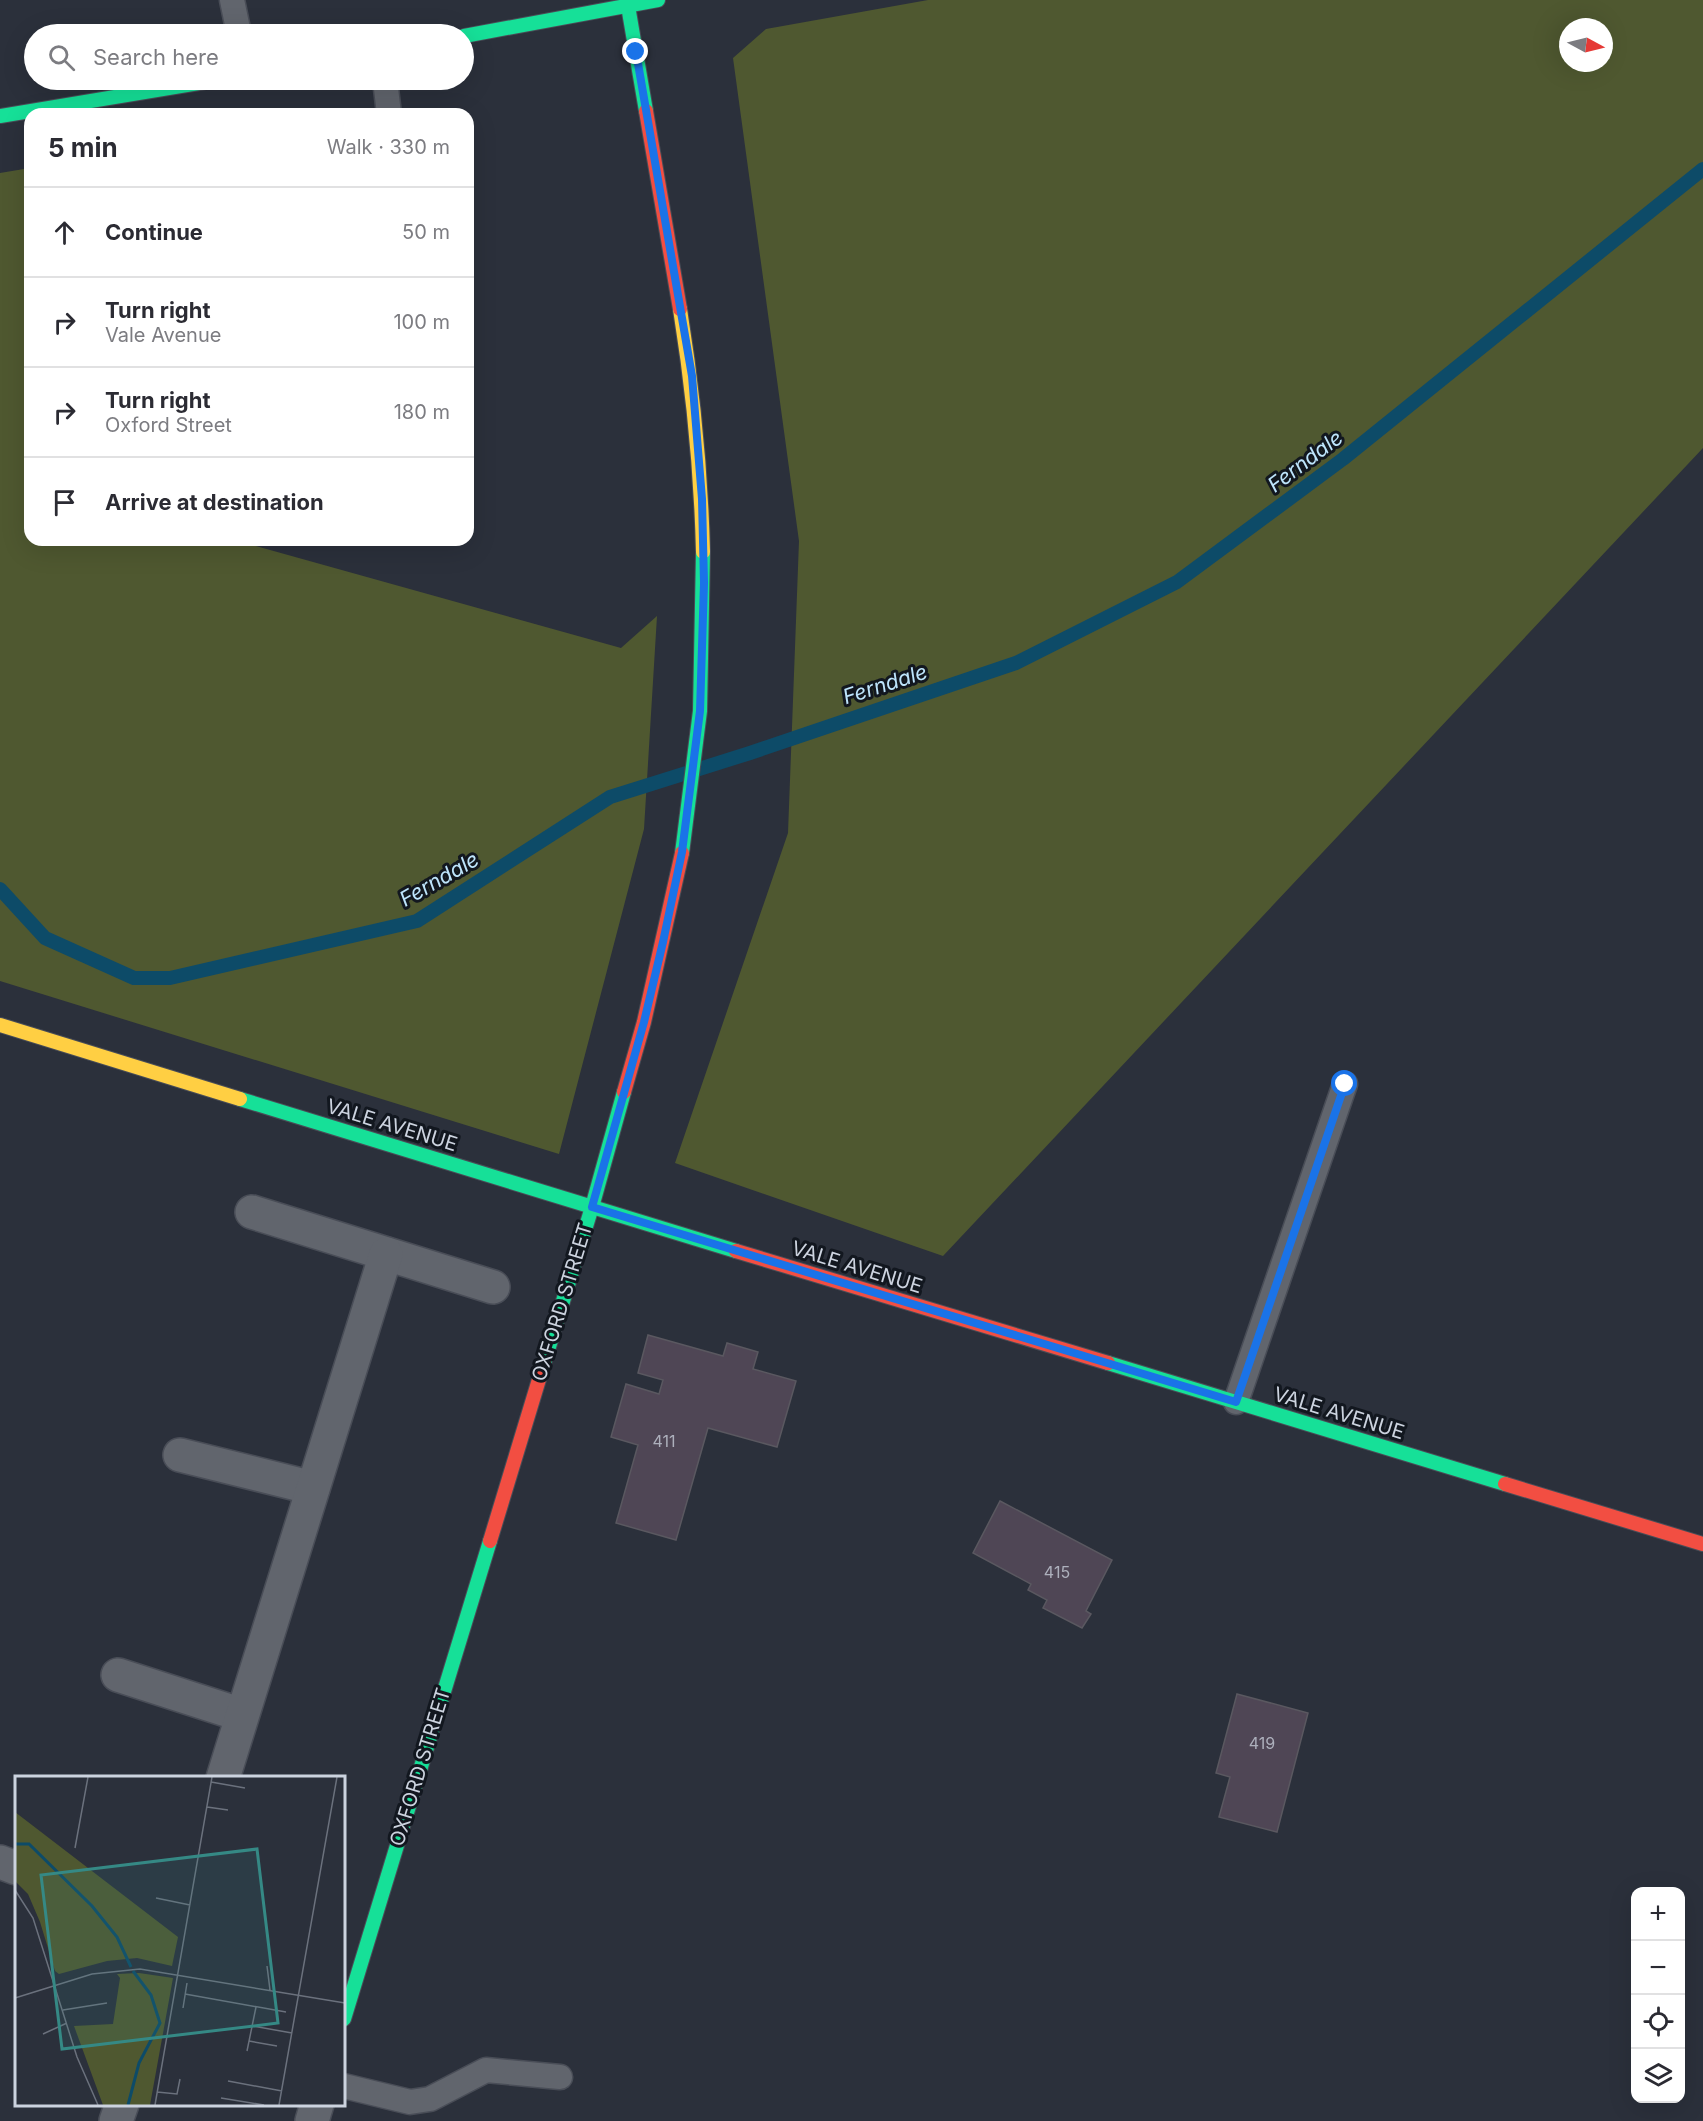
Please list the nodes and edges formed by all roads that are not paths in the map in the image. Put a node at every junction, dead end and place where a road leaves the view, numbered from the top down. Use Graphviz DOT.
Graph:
graph roads {
  1 [pos="232,0"];
  2 [pos="658,0"];
  3 [pos="627,3"];
  4 [pos="237,24"];
  5 [pos="474,34"];
  6 [pos="157,90"];
  7 [pos="386,90"];
  8 [pos="48,108"];
  9 [pos="387,108"];
  10 [pos="24,112"];
  11 [pos="0,116"];
  12 [pos="0,1025"];
  13 [pos="1345,1084"];
  14 [pos="592,1207"];
  15 [pos="252,1212"];
  16 [pos="386,1254"];
  17 [pos="493,1287"];
  18 [pos="1236,1402"];
  19 [pos="180,1455"];
  20 [pos="313,1488"];
  21 [pos="1703,1544"];
  22 [pos="118,1675"];
  23 [pos="242,1715"];
  24 [pos="224,1776"];
  25 [pos="0,1862"];
  26 [pos="15,1868"];
  27 [pos="345,2016"];
  28 [pos="560,2077"];
  29 [pos="345,2086"];
  30 [pos="121,2106"];
  31 [pos="316,2106"];
  32 [pos="116,2121"];
  33 [pos="312,2121"];
  1 -- 4 [label="lane"];
  2 -- 3 [label="street"];
  3 -- 5 [label="street"];
  3 -- 14 [label="street, OXFORD STREET"];
  6 -- 8 [label="street"];
  7 -- 9 [label="lane"];
  10 -- 11 [label="street"];
  12 -- 14 [label="street, VALE AVENUE"];
  13 -- 18 [label="lane"];
  14 -- 18 [label="street, VALE AVENUE"];
  14 -- 27 [label="street, OXFORD STREET"];
  15 -- 16 [label="street"];
  16 -- 17 [label="street"];
  16 -- 20 [label="street"];
  18 -- 21 [label="street, VALE AVENUE"];
  19 -- 20 [label="street"];
  20 -- 23 [label="street"];
  22 -- 23 [label="street"];
  23 -- 24 [label="street"];
  25 -- 26 [label="street"];
  28 -- 29 [label="lane"];
  30 -- 32 [label="street"];
  31 -- 33 [label="street"];
}
